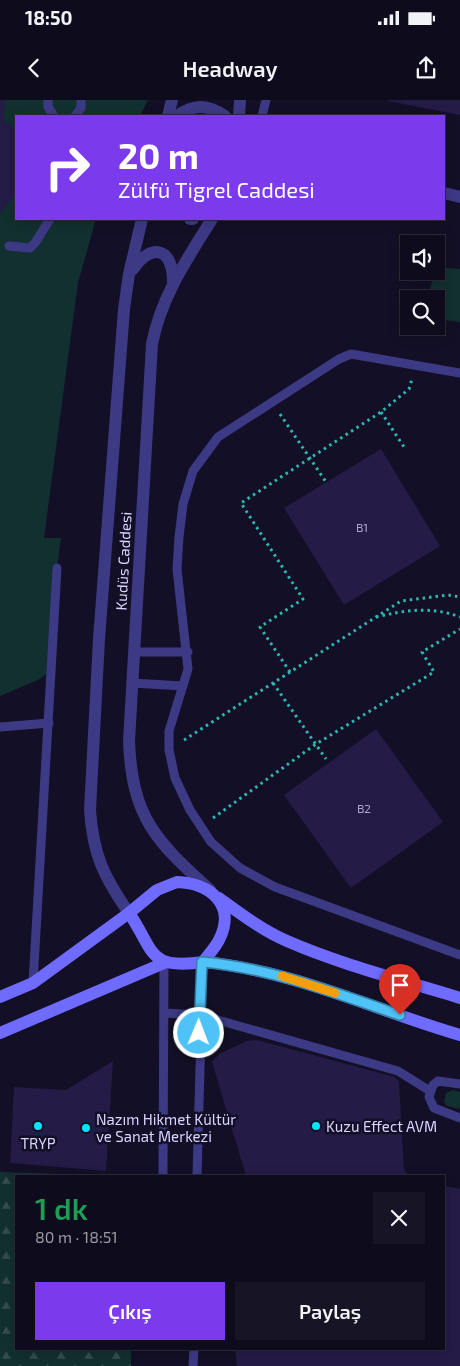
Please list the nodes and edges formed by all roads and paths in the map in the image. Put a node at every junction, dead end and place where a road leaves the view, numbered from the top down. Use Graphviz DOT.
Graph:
graph roads {
  1 [pos="48,100"];
  2 [pos="81,100"];
  3 [pos="172,100"];
  4 [pos="240,100"];
  5 [pos="266,100"];
  6 [pos="53,115"];
  7 [pos="76,115"];
  8 [pos="168,115"];
  9 [pos="178,115"];
  10 [pos="223,115"];
  11 [pos="239,115"];
  12 [pos="262,115"];
  13 [pos="445,193"];
  14 [pos="460,197"];
  15 [pos="49,220"];
  16 [pos="142,220"];
  17 [pos="211,220"];
  18 [pos="9,246"];
  19 [pos="129,274"];
  20 [pos="173,282"];
  21 [pos="417,365"];
  22 [pos="460,373"];
  23 [pos="272,401"];
  24 [pos="381,412"];
  25 [pos="404,447"];
  26 [pos="310,458"];
  27 [pos="326,482"];
  28 [pos="56,568"];
  29 [pos="460,597"];
  30 [pos="460,617"];
  31 [pos="373,618"];
  32 [pos="460,630"];
  33 [pos="134,652"];
  34 [pos="188,652"];
  35 [pos="290,672"];
  36 [pos="132,683"];
  37 [pos="273,683"];
  38 [pos="184,686"];
  39 [pos="49,723"];
  40 [pos="0,727"];
  41 [pos="316,744"];
  42 [pos="169,750"];
  43 [pos="326,759"];
  44 [pos="200,828"];
  45 [pos="212,892"];
  46 [pos="129,913"];
  47 [pos="460,954"];
  48 [pos="202,962"];
  49 [pos="164,963"];
  50 [pos="33,983"];
  51 [pos="0,997"];
  52 [pos="460,998"];
  53 [pos="164,1013"];
  54 [pos="200,1015"];
  55 [pos="0,1033"];
  56 [pos="460,1035"];
  57 [pos="460,1084"];
  58 [pos="430,1091"];
  59 [pos="460,1118"];
  60 [pos="163,1175"];
  61 [pos="197,1175"];
  62 [pos="194,1350"];
  63 [pos="193,1366"];
  1 -- 6 [label="lane"];
  2 -- 7 [label="lane"];
  3 -- 8 [label="street"];
  4 -- 11 [label="street"];
  5 -- 12 [label="lane"];
  9 -- 10 [label="street"];
  13 -- 14 [label="street"];
  15 -- 18 [label="lane"];
  16 -- 19 [label="street, Kudüs Caddesi"];
  17 -- 20 [label="street, Kudüs Caddesi"];
  19 -- 20 [label="street"];
  19 -- 46 [label="street, Kudüs Caddesi"];
  20 -- 33 [label="street, Kudüs Caddesi"];
  21 -- 22 [label="lane"];
  21 -- 23 [label="lane"];
  21 -- 24 [label="path"];
  23 -- 26 [label="path"];
  23 -- 34 [label="lane"];
  24 -- 25 [label="path"];
  24 -- 26 [label="path"];
  26 -- 27 [label="path"];
  26 -- 35 [label="path"];
  28 -- 39 [label="lane"];
  29 -- 31 [label="path"];
  30 -- 31 [label="path"];
  31 -- 35 [label="path"];
  32 -- 41 [label="path"];
  33 -- 34 [label="lane"];
  33 -- 36 [label="street, Kudüs Caddesi"];
  34 -- 38 [label="lane"];
  35 -- 37 [label="path"];
  36 -- 38 [label="lane"];
  36 -- 45 [label="street, Kudüs Caddesi"];
  37 -- 41 [label="path"];
  37 -- 42 [label="path"];
  38 -- 42 [label="lane"];
  39 -- 40 [label="lane"];
  39 -- 50 [label="lane"];
  41 -- 43 [label="path"];
  41 -- 44 [label="path"];
  42 -- 44 [label="lane"];
  44 -- 47 [label="lane"];
  45 -- 46 [label="main road"];
  45 -- 48 [label="main road"];
  45 -- 52 [label="main road"];
  46 -- 49 [label="main road"];
  46 -- 50 [label="main road"];
  48 -- 49 [label="main road"];
  48 -- 54 [label="lane"];
  48 -- 56 [label="main road"];
  49 -- 53 [label="lane"];
  49 -- 55 [label="main road"];
  50 -- 51 [label="main road"];
  53 -- 54 [label="lane"];
  53 -- 60 [label="lane"];
  54 -- 58 [label="lane"];
  54 -- 61 [label="lane"];
  57 -- 58 [label="lane"];
  58 -- 59 [label="lane"];
  62 -- 63 [label="lane"];
}
